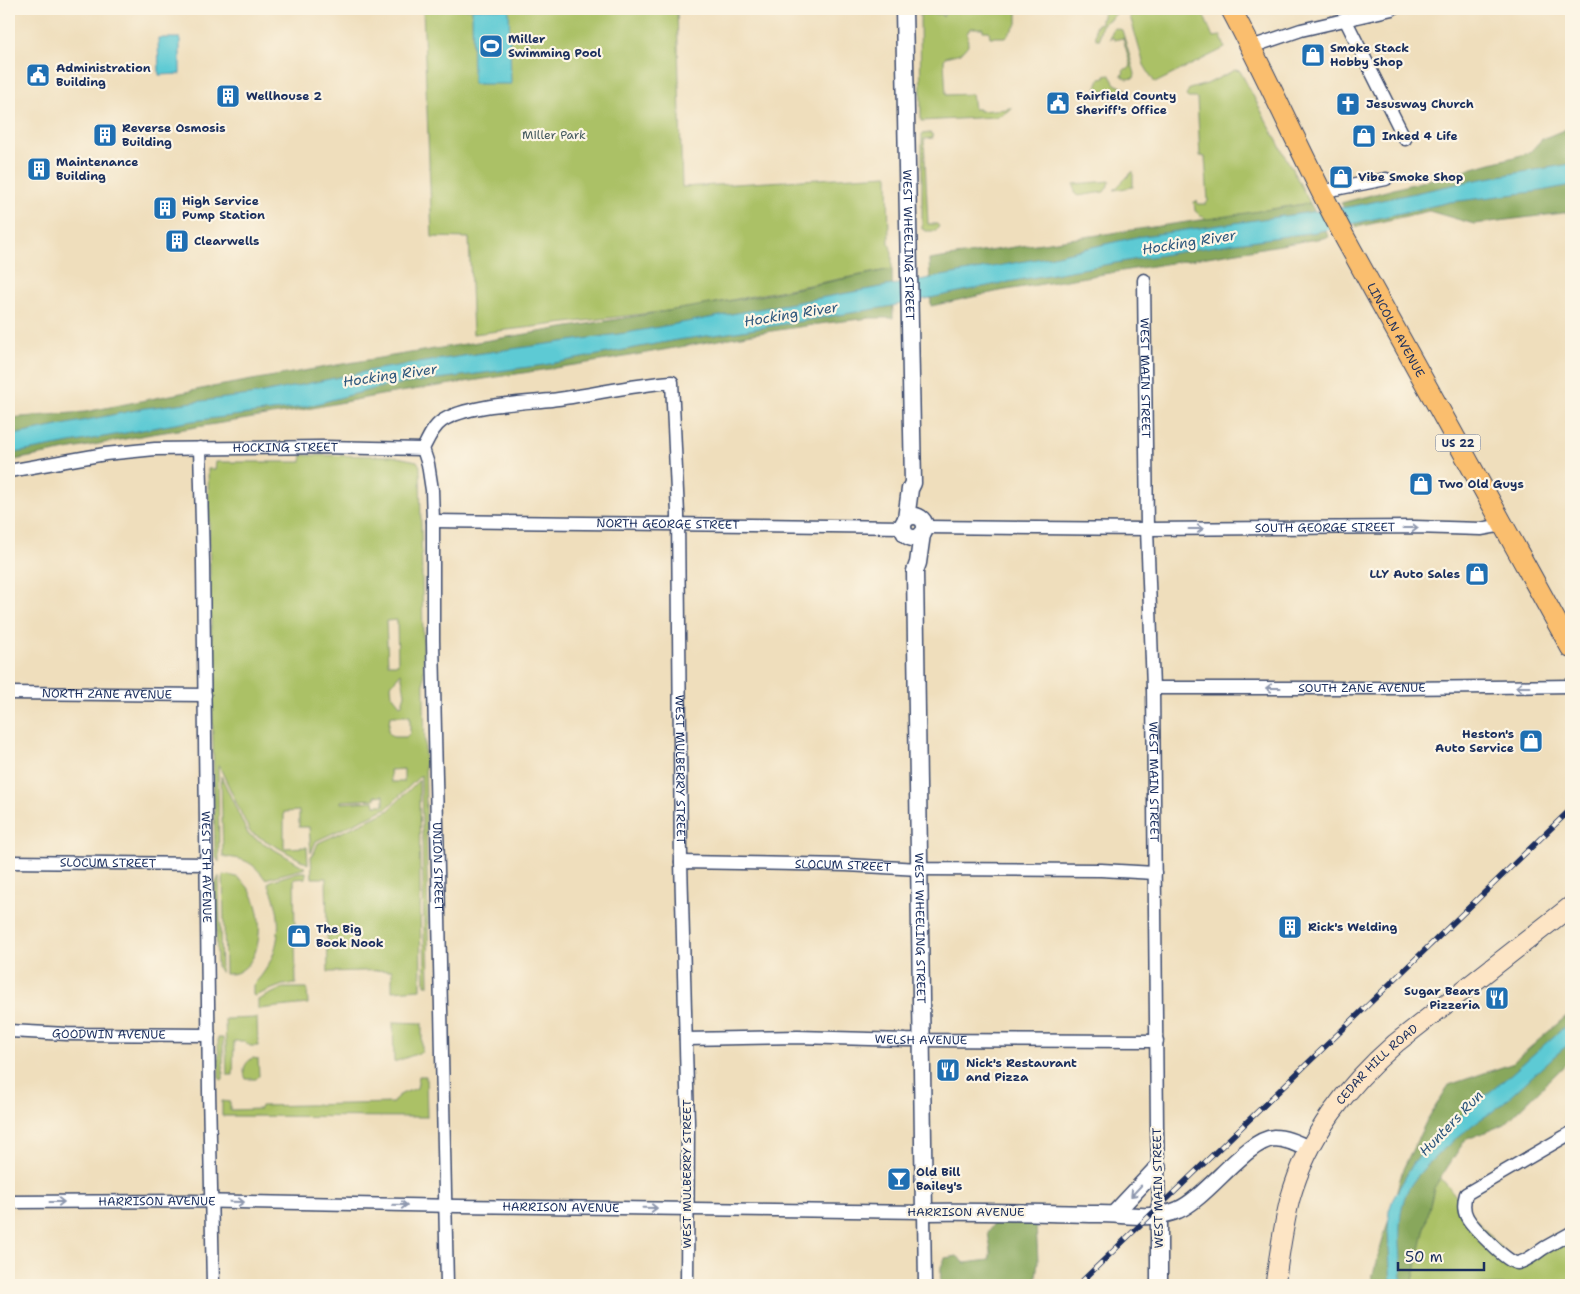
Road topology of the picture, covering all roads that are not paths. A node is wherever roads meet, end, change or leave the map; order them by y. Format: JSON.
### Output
{"nodes":[{"id":1,"x":904,"y":9,"type":"edge"},
{"id":2,"x":1231,"y":9,"type":"edge"},
{"id":3,"x":1392,"y":9,"type":"edge"},
{"id":4,"x":1345,"y":19,"type":"junction"},
{"id":5,"x":1251,"y":47,"type":"junction"},
{"id":6,"x":1405,"y":139,"type":"dead end"},
{"id":7,"x":1386,"y":179,"type":"dead end"},
{"id":8,"x":1322,"y":196,"type":"junction"},
{"id":9,"x":1144,"y":280,"type":"dead end"},
{"id":10,"x":200,"y":448,"type":"junction"},
{"id":11,"x":423,"y":449,"type":"junction"},
{"id":12,"x":9,"y":471,"type":"edge"},
{"id":13,"x":433,"y":521,"type":"junction"},
{"id":14,"x":678,"y":524,"type":"junction"},
{"id":15,"x":1503,"y":525,"type":"junction"},
{"id":16,"x":914,"y":527,"type":"junction"},
{"id":17,"x":1147,"y":529,"type":"junction"},
{"id":18,"x":1571,"y":648,"type":"edge"},
{"id":19,"x":1571,"y":686,"type":"edge"},
{"id":20,"x":1153,"y":688,"type":"junction"},
{"id":21,"x":9,"y":693,"type":"edge"},
{"id":22,"x":205,"y":695,"type":"junction"},
{"id":23,"x":9,"y":862,"type":"edge"},
{"id":24,"x":681,"y":862,"type":"junction"},
{"id":25,"x":207,"y":864,"type":"junction"},
{"id":26,"x":919,"y":869,"type":"junction"},
{"id":27,"x":1155,"y":873,"type":"junction"},
{"id":28,"x":1571,"y":906,"type":"edge"},
{"id":29,"x":9,"y":1032,"type":"edge"},
{"id":30,"x":209,"y":1035,"type":"junction"},
{"id":31,"x":686,"y":1039,"type":"junction"},
{"id":32,"x":922,"y":1040,"type":"junction"},
{"id":33,"x":1157,"y":1041,"type":"junction"},
{"id":34,"x":1571,"y":1133,"type":"edge"},
{"id":35,"x":1310,"y":1150,"type":"junction"},
{"id":36,"x":1158,"y":1167,"type":"junction"},
{"id":37,"x":9,"y":1202,"type":"edge"},
{"id":38,"x":212,"y":1202,"type":"junction"},
{"id":39,"x":445,"y":1206,"type":"junction"},
{"id":40,"x":688,"y":1210,"type":"junction"},
{"id":41,"x":924,"y":1212,"type":"junction"},
{"id":42,"x":1160,"y":1212,"type":"junction"},
{"id":43,"x":1114,"y":1214,"type":"junction"},
{"id":44,"x":1571,"y":1233,"type":"edge"},
{"id":45,"x":213,"y":1285,"type":"edge"},
{"id":46,"x":447,"y":1285,"type":"edge"},
{"id":47,"x":687,"y":1285,"type":"edge"},
{"id":48,"x":925,"y":1285,"type":"edge"},
{"id":49,"x":1159,"y":1285,"type":"edge"},
{"id":50,"x":1275,"y":1285,"type":"edge"}],
"edges":[{"from":1,"to":16,"type":"street","name":"WEST WHEELING STREET"},
{"from":2,"to":5,"type":"main road","name":"LINCOLN AVENUE","number":"US 22"},
{"from":3,"to":4,"type":"street"},
{"from":4,"to":5,"type":"street"},
{"from":4,"to":6,"type":"street"},
{"from":5,"to":8,"type":"main road","name":"LINCOLN AVENUE","number":"US 22"},
{"from":7,"to":8,"type":"street"},
{"from":8,"to":15,"type":"main road","name":"LINCOLN AVENUE","number":"US 22"},
{"from":9,"to":17,"type":"street","name":"WEST MAIN STREET"},
{"from":10,"to":11,"type":"street","name":"HOCKING STREET"},
{"from":10,"to":12,"type":"street","name":"HOCKING STREET"},
{"from":10,"to":22,"type":"street","name":"WEST 5TH AVENUE"},
{"from":11,"to":13,"type":"street","name":"UNION STREET"},
{"from":11,"to":14,"type":"street","name":"WEST MULBERRY STREET"},
{"from":13,"to":14,"type":"street","name":"NORTH GEORGE STREET"},
{"from":13,"to":39,"type":"street","name":"UNION STREET"},
{"from":14,"to":16,"type":"street","name":"NORTH GEORGE STREET"},
{"from":14,"to":24,"type":"street","name":"WEST MULBERRY STREET"},
{"from":17,"to":15,"type":"street","name":"SOUTH GEORGE STREET","one_way":true},
{"from":15,"to":18,"type":"main road","name":"LINCOLN AVENUE","number":"US 22"},
{"from":16,"to":17,"type":"street","name":"NORTH GEORGE STREET"},
{"from":16,"to":26,"type":"street","name":"WEST WHEELING STREET"},
{"from":17,"to":20,"type":"street","name":"WEST MAIN STREET"},
{"from":19,"to":20,"type":"street","name":"SOUTH ZANE AVENUE","one_way":true},
{"from":20,"to":27,"type":"street","name":"WEST MAIN STREET"},
{"from":21,"to":22,"type":"street","name":"NORTH ZANE AVENUE"},
{"from":22,"to":25,"type":"street","name":"WEST 5TH AVENUE"},
{"from":23,"to":25,"type":"street","name":"SLOCUM STREET"},
{"from":24,"to":26,"type":"street","name":"SLOCUM STREET"},
{"from":24,"to":31,"type":"street","name":"WEST MULBERRY STREET"},
{"from":25,"to":30,"type":"street","name":"WEST 5TH AVENUE"},
{"from":26,"to":27,"type":"street","name":"SLOCUM STREET"},
{"from":26,"to":32,"type":"street","name":"WEST WHEELING STREET"},
{"from":27,"to":33,"type":"street","name":"WEST MAIN STREET"},
{"from":28,"to":35,"type":"main road","name":"CEDAR HILL ROAD"},
{"from":29,"to":30,"type":"street","name":"GOODWIN AVENUE"},
{"from":30,"to":38,"type":"street","name":"WEST 5TH AVENUE"},
{"from":31,"to":32,"type":"street","name":"WELSH AVENUE"},
{"from":31,"to":40,"type":"street","name":"WEST MULBERRY STREET"},
{"from":32,"to":33,"type":"street","name":"WELSH AVENUE"},
{"from":32,"to":41,"type":"street","name":"WEST WHEELING STREET"},
{"from":33,"to":36,"type":"street","name":"WEST MAIN STREET"},
{"from":34,"to":44,"type":"street"},
{"from":35,"to":42,"type":"street","name":"HARRISON AVENUE"},
{"from":35,"to":50,"type":"main road","name":"CEDAR HILL ROAD"},
{"from":36,"to":42,"type":"street","name":"WEST MAIN STREET"},
{"from":36,"to":43,"type":"street","one_way":true},
{"from":37,"to":38,"type":"street","name":"HARRISON AVENUE","one_way":true},
{"from":38,"to":39,"type":"street","name":"HARRISON AVENUE","one_way":true},
{"from":38,"to":45,"type":"street","name":"WEST 5TH AVENUE"},
{"from":39,"to":40,"type":"street","name":"HARRISON AVENUE","one_way":true},
{"from":39,"to":46,"type":"street","name":"UNION STREET"},
{"from":40,"to":41,"type":"street","name":"HARRISON AVENUE"},
{"from":40,"to":47,"type":"street","name":"WEST MULBERRY STREET"},
{"from":41,"to":43,"type":"street","name":"HARRISON AVENUE"},
{"from":41,"to":48,"type":"street","name":"WEST WHEELING STREET"},
{"from":42,"to":43,"type":"street","name":"HARRISON AVENUE"},
{"from":42,"to":49,"type":"street","name":"WEST MAIN STREET"}]}
